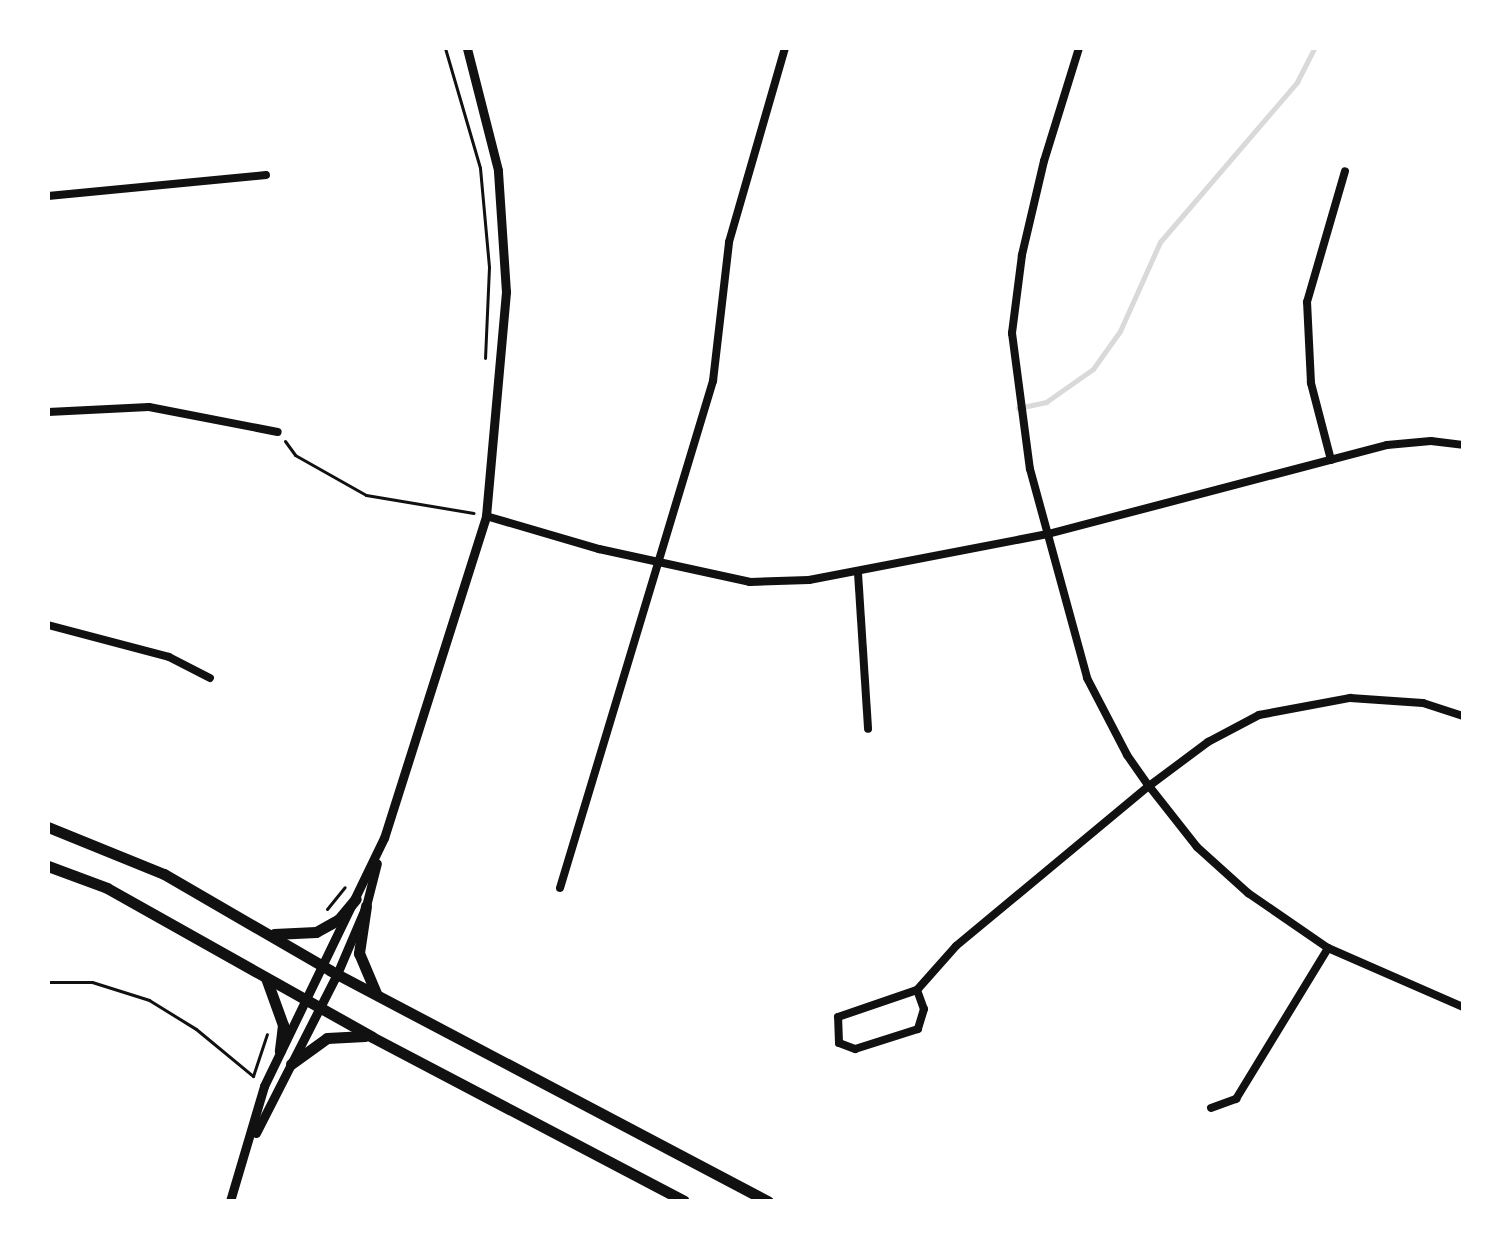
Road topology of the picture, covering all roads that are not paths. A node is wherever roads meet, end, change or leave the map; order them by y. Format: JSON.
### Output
{"nodes":[{"id":1,"x":467,"y":48,"type":"edge"},
{"id":2,"x":785,"y":48,"type":"edge"},
{"id":3,"x":1079,"y":48,"type":"edge"},
{"id":4,"x":1345,"y":171,"type":"dead end"},
{"id":5,"x":266,"y":175,"type":"dead end"},
{"id":6,"x":48,"y":196,"type":"edge"},
{"id":7,"x":48,"y":412,"type":"edge"},
{"id":8,"x":278,"y":432,"type":"road end"},
{"id":9,"x":1463,"y":445,"type":"edge"},
{"id":10,"x":1331,"y":460,"type":"junction"},
{"id":11,"x":486,"y":516,"type":"junction"},
{"id":12,"x":1048,"y":534,"type":"junction"},
{"id":13,"x":658,"y":563,"type":"junction"},
{"id":14,"x":858,"y":573,"type":"junction"},
{"id":15,"x":48,"y":625,"type":"edge"},
{"id":16,"x":210,"y":678,"type":"dead end"},
{"id":17,"x":1463,"y":716,"type":"edge"},
{"id":18,"x":868,"y":729,"type":"dead end"},
{"id":19,"x":1149,"y":786,"type":"junction"},
{"id":20,"x":48,"y":827,"type":"edge"},
{"id":21,"x":48,"y":866,"type":"edge"},
{"id":22,"x":560,"y":888,"type":"dead end"},
{"id":23,"x":361,"y":903,"type":"junction"},
{"id":24,"x":265,"y":932,"type":"junction"},
{"id":25,"x":1328,"y":948,"type":"junction"},
{"id":26,"x":322,"y":965,"type":"junction"},
{"id":27,"x":337,"y":974,"type":"junction"},
{"id":28,"x":266,"y":977,"type":"junction"},
{"id":29,"x":917,"y":990,"type":"junction"},
{"id":30,"x":379,"y":996,"type":"junction"},
{"id":31,"x":305,"y":999,"type":"junction"},
{"id":32,"x":1463,"y":1007,"type":"edge"},
{"id":33,"x":320,"y":1008,"type":"junction"},
{"id":34,"x":372,"y":1037,"type":"junction"},
{"id":35,"x":280,"y":1051,"type":"junction"},
{"id":36,"x":291,"y":1064,"type":"junction"},
{"id":37,"x":1211,"y":1108,"type":"dead end"},
{"id":38,"x":245,"y":1154,"type":"junction"},
{"id":39,"x":230,"y":1201,"type":"edge"},
{"id":40,"x":684,"y":1201,"type":"edge"},
{"id":41,"x":768,"y":1201,"type":"edge"}],
"edges":[{"from":1,"to":11,"type":"street"},
{"from":2,"to":13,"type":"street"},
{"from":3,"to":12,"type":"street"},
{"from":4,"to":10,"type":"street"},
{"from":5,"to":6,"type":"street"},
{"from":7,"to":8,"type":"street"},
{"from":9,"to":10,"type":"street"},
{"from":10,"to":12,"type":"street"},
{"from":11,"to":13,"type":"street"},
{"from":11,"to":23,"type":"street"},
{"from":12,"to":14,"type":"street"},
{"from":12,"to":19,"type":"street"},
{"from":13,"to":14,"type":"street"},
{"from":13,"to":22,"type":"street"},
{"from":14,"to":18,"type":"street"},
{"from":15,"to":16,"type":"street"},
{"from":17,"to":19,"type":"street"},
{"from":19,"to":25,"type":"street"},
{"from":19,"to":29,"type":"street"},
{"from":20,"to":24,"type":"main road"},
{"from":21,"to":28,"type":"main road"},
{"from":23,"to":24,"type":"main road"},
{"from":23,"to":26,"type":"street"},
{"from":23,"to":27,"type":"street"},
{"from":23,"to":30,"type":"main road"},
{"from":24,"to":26,"type":"main road"},
{"from":25,"to":32,"type":"street"},
{"from":25,"to":37,"type":"street"},
{"from":26,"to":27,"type":"main road"},
{"from":26,"to":31,"type":"street"},
{"from":27,"to":30,"type":"main road"},
{"from":27,"to":33,"type":"street"},
{"from":28,"to":31,"type":"main road"},
{"from":28,"to":35,"type":"main road"},
{"from":29,"to":29,"type":"street"},
{"from":30,"to":41,"type":"main road"},
{"from":31,"to":33,"type":"main road"},
{"from":31,"to":35,"type":"street"},
{"from":33,"to":34,"type":"main road"},
{"from":33,"to":36,"type":"street"},
{"from":34,"to":36,"type":"main road"},
{"from":34,"to":40,"type":"main road"},
{"from":35,"to":38,"type":"street"},
{"from":36,"to":38,"type":"street"},
{"from":38,"to":39,"type":"street"}]}
